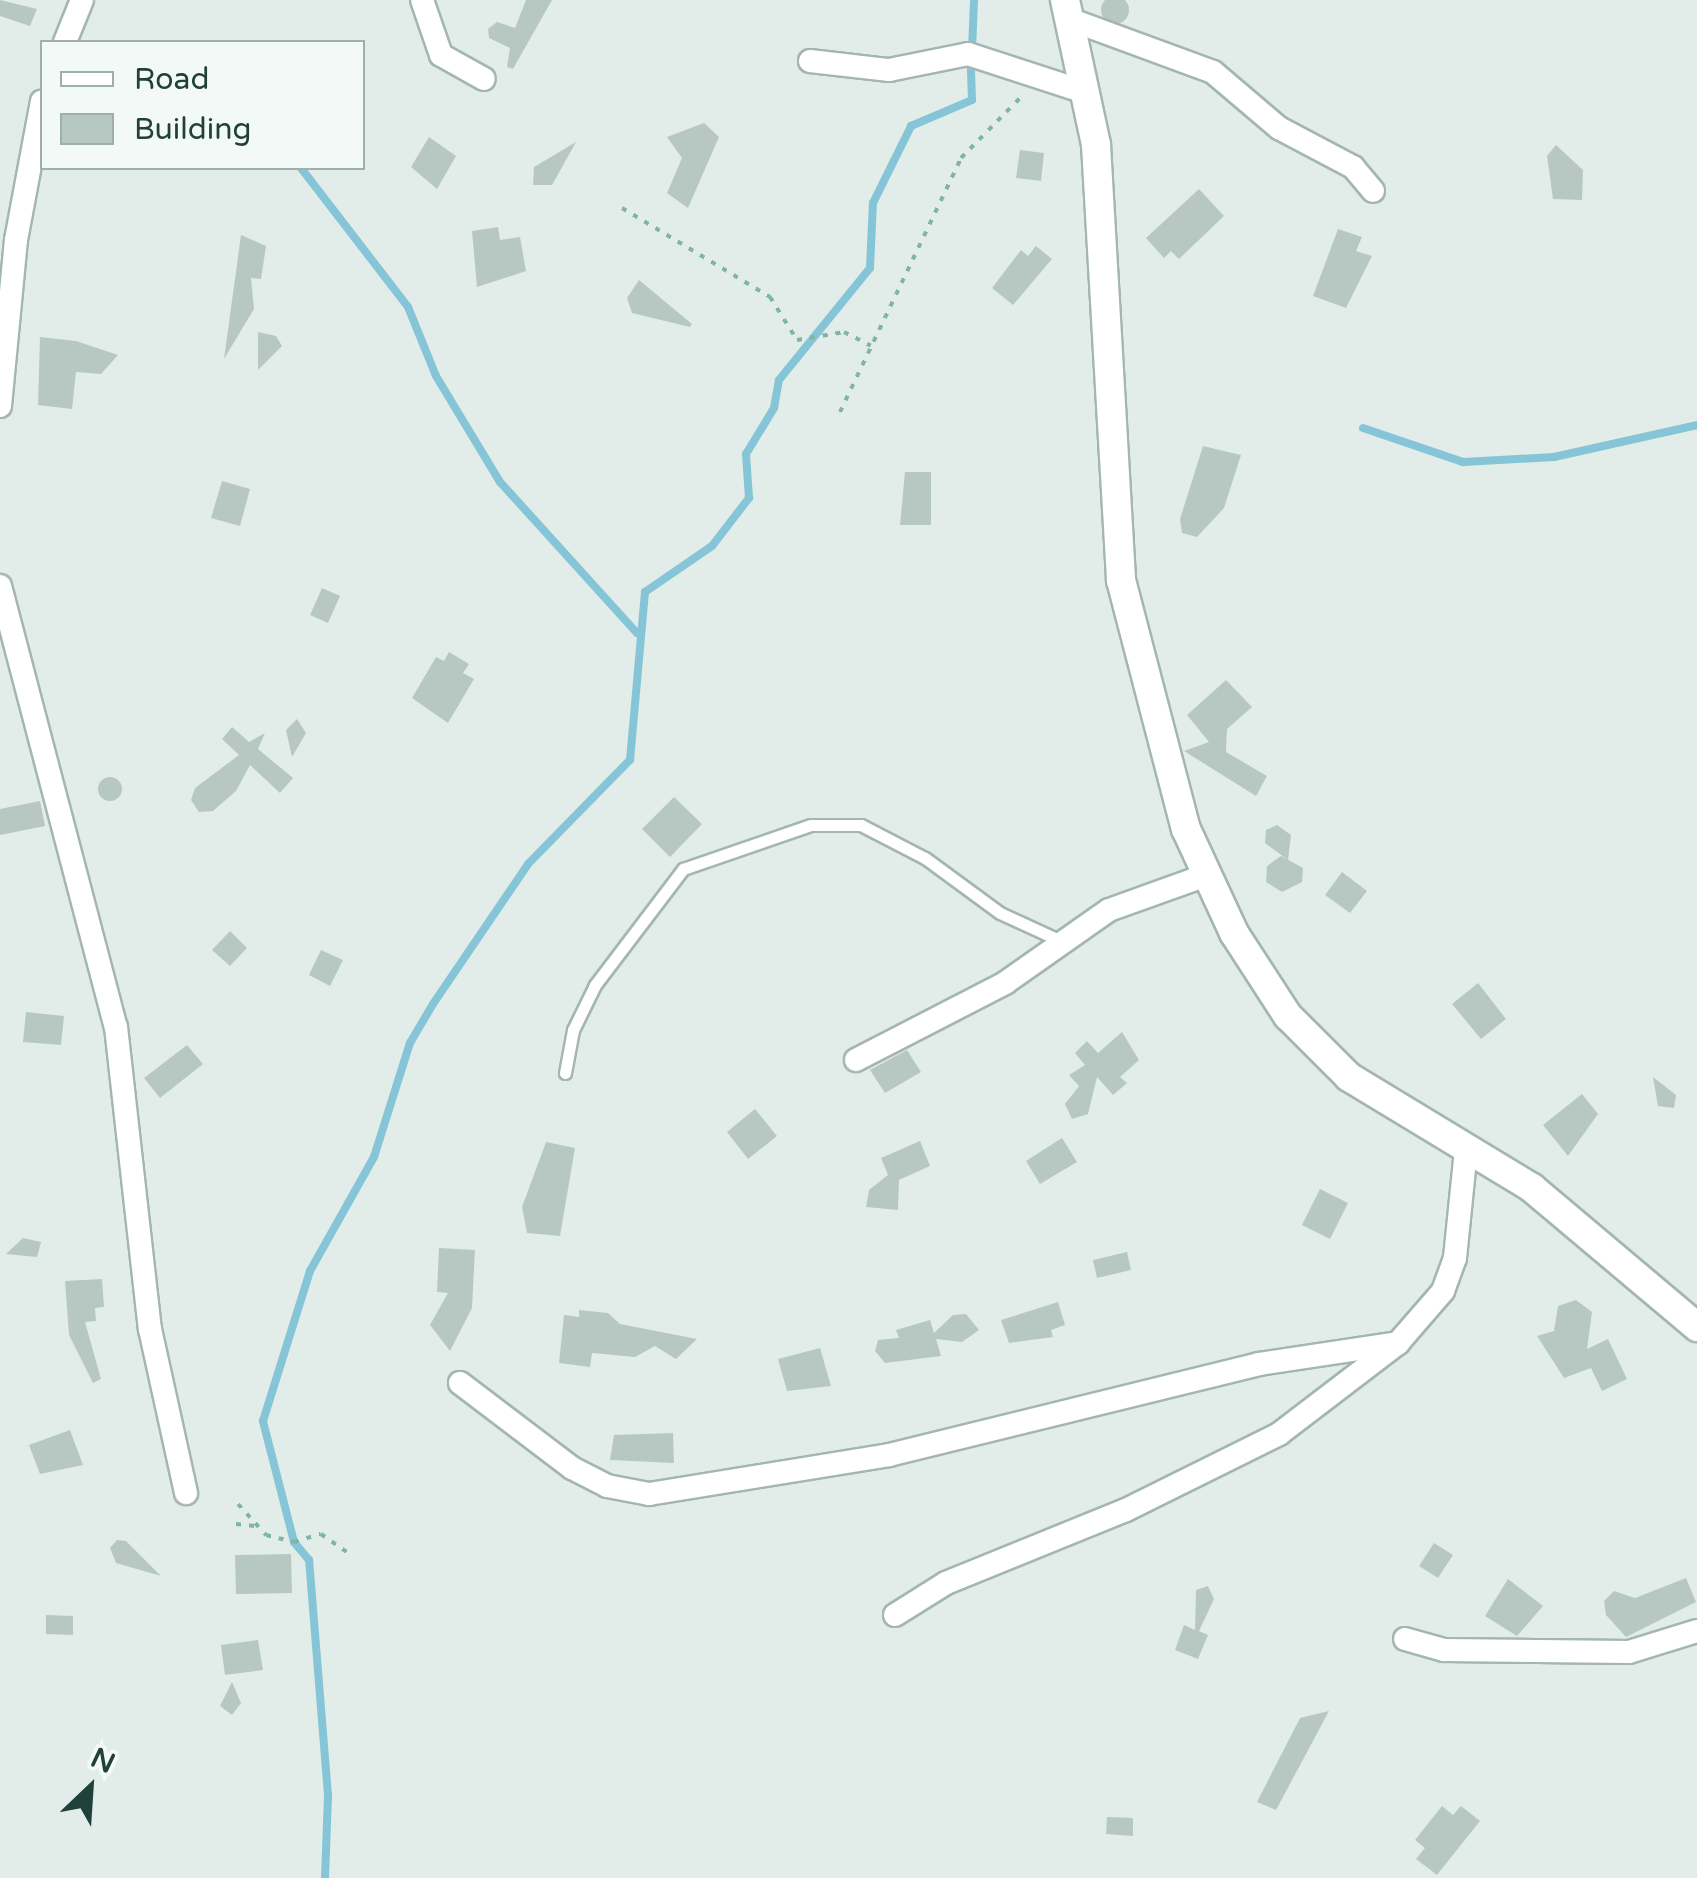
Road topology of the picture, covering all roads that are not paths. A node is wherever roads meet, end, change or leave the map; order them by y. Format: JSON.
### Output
{"nodes":[{"id":1,"x":82,"y":0,"type":"edge"},
{"id":2,"x":422,"y":0,"type":"edge"},
{"id":3,"x":1067,"y":9,"type":"edge"},
{"id":4,"x":66,"y":40,"type":"edge"},
{"id":5,"x":810,"y":61,"type":"dead end"},
{"id":6,"x":484,"y":79,"type":"dead end"},
{"id":7,"x":1088,"y":93,"type":"junction"},
{"id":8,"x":40,"y":112,"type":"edge"},
{"id":9,"x":1373,"y":191,"type":"dead end"},
{"id":10,"x":0,"y":406,"type":"edge"},
{"id":11,"x":0,"y":586,"type":"edge"},
{"id":12,"x":1207,"y":875,"type":"junction"},
{"id":13,"x":1063,"y":942,"type":"junction"},
{"id":14,"x":856,"y":1060,"type":"dead end"},
{"id":15,"x":565,"y":1073,"type":"dead end"},
{"id":16,"x":1466,"y":1150,"type":"junction"},
{"id":17,"x":1697,"y":1327,"type":"edge"},
{"id":18,"x":1398,"y":1344,"type":"junction"},
{"id":19,"x":460,"y":1383,"type":"dead end"},
{"id":20,"x":186,"y":1493,"type":"dead end"},
{"id":21,"x":895,"y":1615,"type":"dead end"},
{"id":22,"x":1697,"y":1631,"type":"edge"},
{"id":23,"x":1405,"y":1639,"type":"dead end"}],
"edges":[{"from":1,"to":4,"type":"street"},
{"from":2,"to":6,"type":"street"},
{"from":3,"to":7,"type":"street"},
{"from":3,"to":9,"type":"street"},
{"from":5,"to":7,"type":"street"},
{"from":7,"to":12,"type":"street"},
{"from":8,"to":10,"type":"street"},
{"from":11,"to":20,"type":"street"},
{"from":12,"to":13,"type":"street"},
{"from":12,"to":16,"type":"street"},
{"from":13,"to":14,"type":"street"},
{"from":13,"to":15,"type":"lane"},
{"from":16,"to":17,"type":"street"},
{"from":16,"to":18,"type":"street"},
{"from":18,"to":19,"type":"street"},
{"from":18,"to":21,"type":"street"},
{"from":22,"to":23,"type":"street"}]}
